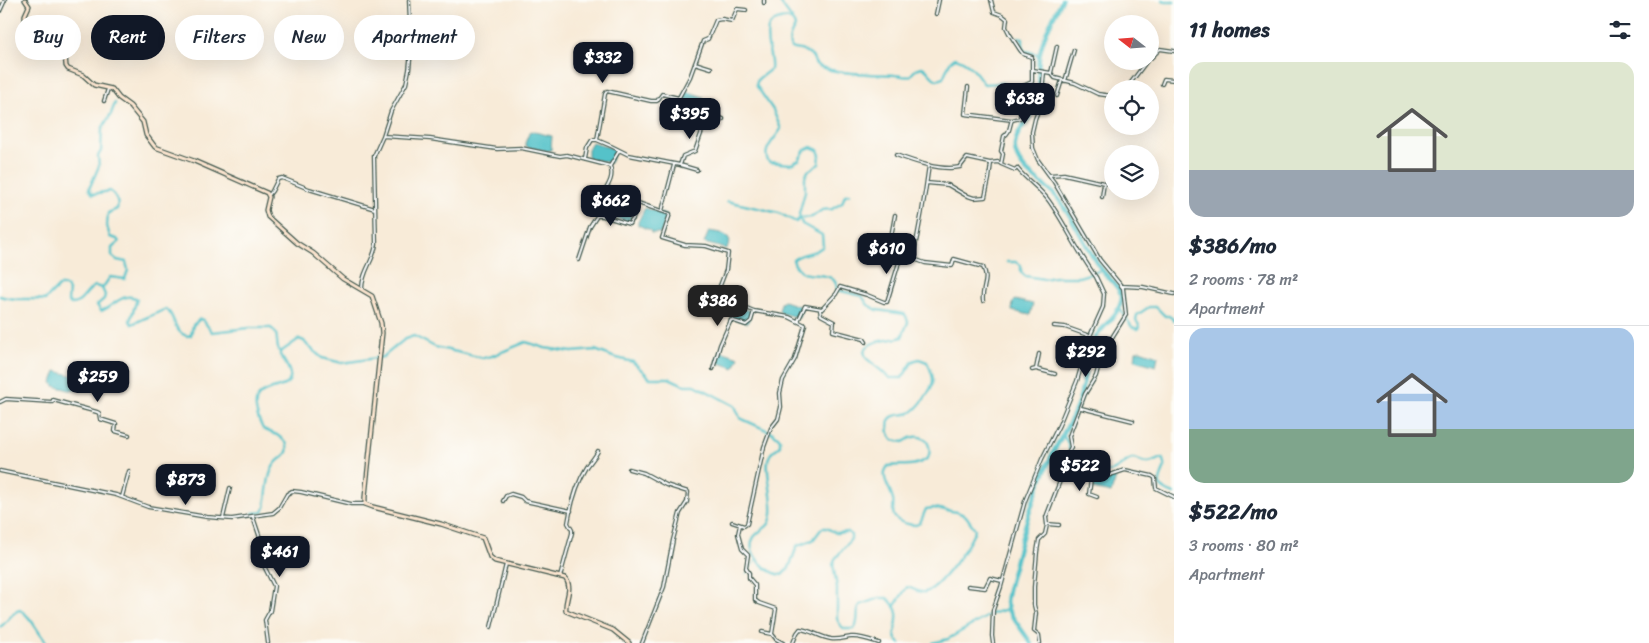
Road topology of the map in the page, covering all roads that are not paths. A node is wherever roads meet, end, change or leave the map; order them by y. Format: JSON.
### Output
{"nodes":[{"id":1,"x":5,"y":0,"type":"edge"},
{"id":2,"x":25,"y":0,"type":"edge"},
{"id":3,"x":409,"y":0,"type":"edge"},
{"id":4,"x":939,"y":0,"type":"edge"},
{"id":5,"x":991,"y":0,"type":"edge"},
{"id":6,"x":746,"y":10,"type":"dead end"},
{"id":7,"x":0,"y":11,"type":"edge"},
{"id":8,"x":936,"y":14,"type":"dead end"},
{"id":9,"x":1057,"y":46,"type":"dead end"},
{"id":10,"x":1074,"y":50,"type":"dead end"},
{"id":11,"x":1159,"y":50,"type":"edge"},
{"id":12,"x":1174,"y":51,"type":"edge"},
{"id":13,"x":695,"y":63,"type":"junction"},
{"id":14,"x":710,"y":68,"type":"dead end"},
{"id":15,"x":1033,"y":70,"type":"junction"},
{"id":16,"x":1042,"y":71,"type":"junction"},
{"id":17,"x":1051,"y":73,"type":"junction"},
{"id":18,"x":1063,"y":80,"type":"junction"},
{"id":19,"x":1174,"y":80,"type":"edge"},
{"id":20,"x":1162,"y":84,"type":"dead end"},
{"id":21,"x":968,"y":86,"type":"dead end"},
{"id":22,"x":108,"y":87,"type":"junction"},
{"id":23,"x":1104,"y":95,"type":"edge"},
{"id":24,"x":1057,"y":96,"type":"dead end"},
{"id":25,"x":679,"y":98,"type":"junction"},
{"id":26,"x":104,"y":101,"type":"dead end"},
{"id":27,"x":708,"y":114,"type":"junction"},
{"id":28,"x":723,"y":119,"type":"dead end"},
{"id":29,"x":1012,"y":120,"type":"junction"},
{"id":30,"x":383,"y":136,"type":"junction"},
{"id":31,"x":597,"y":140,"type":"junction"},
{"id":32,"x":619,"y":151,"type":"junction"},
{"id":33,"x":896,"y":156,"type":"dead end"},
{"id":34,"x":585,"y":160,"type":"junction"},
{"id":35,"x":675,"y":163,"type":"junction"},
{"id":36,"x":991,"y":163,"type":"junction"},
{"id":37,"x":1001,"y":164,"type":"junction"},
{"id":38,"x":680,"y":165,"type":"junction"},
{"id":39,"x":929,"y":165,"type":"junction"},
{"id":40,"x":610,"y":166,"type":"junction"},
{"id":41,"x":697,"y":170,"type":"dead end"},
{"id":42,"x":1048,"y":174,"type":"junction"},
{"id":43,"x":927,"y":182,"type":"junction"},
{"id":44,"x":606,"y":192,"type":"junction"},
{"id":45,"x":268,"y":195,"type":"junction"},
{"id":46,"x":1102,"y":197,"type":"dead end"},
{"id":47,"x":637,"y":204,"type":"junction"},
{"id":48,"x":375,"y":209,"type":"junction"},
{"id":49,"x":662,"y":211,"type":"junction"},
{"id":50,"x":896,"y":215,"type":"dead end"},
{"id":51,"x":598,"y":216,"type":"junction"},
{"id":52,"x":911,"y":258,"type":"junction"},
{"id":53,"x":580,"y":260,"type":"dead end"},
{"id":54,"x":900,"y":260,"type":"junction"},
{"id":55,"x":1122,"y":286,"type":"junction"},
{"id":56,"x":363,"y":292,"type":"junction"},
{"id":57,"x":1174,"y":294,"type":"edge"},
{"id":58,"x":984,"y":301,"type":"dead end"},
{"id":59,"x":754,"y":310,"type":"junction"},
{"id":60,"x":820,"y":310,"type":"junction"},
{"id":61,"x":798,"y":320,"type":"junction"},
{"id":62,"x":1054,"y":326,"type":"dead end"},
{"id":63,"x":1090,"y":336,"type":"junction"},
{"id":64,"x":866,"y":342,"type":"dead end"},
{"id":65,"x":1039,"y":354,"type":"dead end"},
{"id":66,"x":713,"y":369,"type":"dead end"},
{"id":67,"x":1036,"y":369,"type":"junction"},
{"id":68,"x":1032,"y":370,"type":"dead end"},
{"id":69,"x":1055,"y":374,"type":"dead end"},
{"id":70,"x":0,"y":402,"type":"edge"},
{"id":71,"x":1080,"y":408,"type":"junction"},
{"id":72,"x":1133,"y":421,"type":"dead end"},
{"id":73,"x":129,"y":435,"type":"dead end"},
{"id":74,"x":598,"y":451,"type":"dead end"},
{"id":75,"x":1066,"y":456,"type":"junction"},
{"id":76,"x":628,"y":469,"type":"dead end"},
{"id":77,"x":0,"y":471,"type":"edge"},
{"id":78,"x":128,"y":471,"type":"dead end"},
{"id":79,"x":1092,"y":472,"type":"junction"},
{"id":80,"x":230,"y":488,"type":"dead end"},
{"id":81,"x":122,"y":497,"type":"junction"},
{"id":82,"x":1097,"y":497,"type":"dead end"},
{"id":83,"x":1174,"y":497,"type":"edge"},
{"id":84,"x":503,"y":501,"type":"dead end"},
{"id":85,"x":366,"y":504,"type":"junction"},
{"id":86,"x":571,"y":511,"type":"junction"},
{"id":87,"x":253,"y":516,"type":"junction"},
{"id":88,"x":223,"y":518,"type":"junction"},
{"id":89,"x":732,"y":522,"type":"dead end"},
{"id":90,"x":1047,"y":524,"type":"junction"},
{"id":91,"x":1059,"y":524,"type":"dead end"},
{"id":92,"x":740,"y":525,"type":"junction"},
{"id":93,"x":506,"y":564,"type":"junction"},
{"id":94,"x":560,"y":577,"type":"junction"},
{"id":95,"x":1002,"y":581,"type":"junction"},
{"id":96,"x":968,"y":586,"type":"dead end"},
{"id":97,"x":491,"y":627,"type":"dead end"},
{"id":98,"x":762,"y":632,"type":"dead end"},
{"id":99,"x":772,"y":634,"type":"junction"},
{"id":100,"x":268,"y":643,"type":"edge"},
{"id":101,"x":629,"y":643,"type":"edge"},
{"id":102,"x":642,"y":643,"type":"edge"},
{"id":103,"x":783,"y":643,"type":"edge"},
{"id":104,"x":793,"y":643,"type":"edge"},
{"id":105,"x":879,"y":643,"type":"edge"},
{"id":106,"x":993,"y":643,"type":"edge"},
{"id":107,"x":1040,"y":643,"type":"edge"}],
"edges":[{"from":1,"to":7,"type":"street"},
{"from":2,"to":22,"type":"main road"},
{"from":3,"to":30,"type":"street"},
{"from":4,"to":8,"type":"street"},
{"from":5,"to":15,"type":"street"},
{"from":6,"to":13,"type":"street"},
{"from":9,"to":17,"type":"street"},
{"from":10,"to":18,"type":"street"},
{"from":11,"to":12,"type":"street"},
{"from":13,"to":14,"type":"street"},
{"from":13,"to":25,"type":"street"},
{"from":15,"to":16,"type":"street"},
{"from":15,"to":29,"type":"street"},
{"from":16,"to":17,"type":"street"},
{"from":16,"to":42,"type":"street"},
{"from":17,"to":18,"type":"street"},
{"from":18,"to":23,"type":"street"},
{"from":18,"to":24,"type":"street"},
{"from":19,"to":20,"type":"street"},
{"from":21,"to":29,"type":"street"},
{"from":22,"to":26,"type":"street"},
{"from":22,"to":45,"type":"main road"},
{"from":25,"to":27,"type":"street"},
{"from":25,"to":31,"type":"street"},
{"from":27,"to":28,"type":"street"},
{"from":27,"to":38,"type":"street"},
{"from":29,"to":37,"type":"street"},
{"from":30,"to":34,"type":"street"},
{"from":30,"to":48,"type":"street"},
{"from":31,"to":32,"type":"street"},
{"from":31,"to":34,"type":"street"},
{"from":32,"to":35,"type":"street"},
{"from":32,"to":40,"type":"street"},
{"from":33,"to":39,"type":"street"},
{"from":34,"to":40,"type":"street"},
{"from":35,"to":38,"type":"street"},
{"from":35,"to":49,"type":"street"},
{"from":36,"to":37,"type":"street"},
{"from":36,"to":39,"type":"street"},
{"from":36,"to":43,"type":"street"},
{"from":37,"to":63,"type":"street"},
{"from":38,"to":41,"type":"street"},
{"from":39,"to":43,"type":"street"},
{"from":40,"to":44,"type":"street"},
{"from":42,"to":46,"type":"street"},
{"from":42,"to":55,"type":"street"},
{"from":43,"to":52,"type":"street"},
{"from":44,"to":47,"type":"street"},
{"from":44,"to":51,"type":"street"},
{"from":45,"to":48,"type":"street"},
{"from":45,"to":56,"type":"main road"},
{"from":47,"to":49,"type":"street"},
{"from":47,"to":51,"type":"street"},
{"from":48,"to":56,"type":"street"},
{"from":49,"to":59,"type":"street"},
{"from":50,"to":54,"type":"street"},
{"from":51,"to":53,"type":"street"},
{"from":52,"to":54,"type":"street"},
{"from":52,"to":58,"type":"street"},
{"from":54,"to":60,"type":"street"},
{"from":55,"to":57,"type":"street"},
{"from":55,"to":71,"type":"street"},
{"from":56,"to":85,"type":"main road"},
{"from":59,"to":61,"type":"street"},
{"from":59,"to":66,"type":"street"},
{"from":60,"to":61,"type":"street"},
{"from":60,"to":64,"type":"street"},
{"from":61,"to":92,"type":"street"},
{"from":62,"to":63,"type":"street"},
{"from":63,"to":95,"type":"street"},
{"from":65,"to":67,"type":"street"},
{"from":67,"to":68,"type":"street"},
{"from":67,"to":69,"type":"street"},
{"from":70,"to":73,"type":"street"},
{"from":71,"to":72,"type":"street"},
{"from":71,"to":75,"type":"street"},
{"from":74,"to":86,"type":"street"},
{"from":75,"to":79,"type":"street"},
{"from":75,"to":90,"type":"street"},
{"from":76,"to":102,"type":"street"},
{"from":77,"to":81,"type":"street"},
{"from":78,"to":81,"type":"street"},
{"from":79,"to":82,"type":"street"},
{"from":79,"to":83,"type":"street"},
{"from":80,"to":88,"type":"street"},
{"from":81,"to":88,"type":"street"},
{"from":84,"to":86,"type":"street"},
{"from":85,"to":87,"type":"street"},
{"from":85,"to":93,"type":"main road"},
{"from":86,"to":94,"type":"street"},
{"from":87,"to":88,"type":"street"},
{"from":87,"to":100,"type":"street"},
{"from":89,"to":92,"type":"street"},
{"from":90,"to":91,"type":"street"},
{"from":90,"to":107,"type":"street"},
{"from":92,"to":99,"type":"street"},
{"from":93,"to":94,"type":"main road"},
{"from":93,"to":97,"type":"street"},
{"from":94,"to":101,"type":"main road"},
{"from":95,"to":96,"type":"street"},
{"from":95,"to":106,"type":"street"},
{"from":98,"to":99,"type":"street"},
{"from":99,"to":103,"type":"street"},
{"from":104,"to":105,"type":"street"}]}
